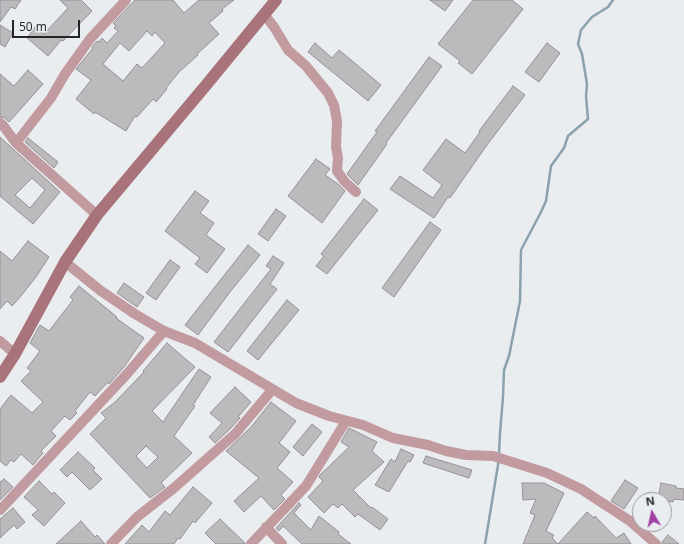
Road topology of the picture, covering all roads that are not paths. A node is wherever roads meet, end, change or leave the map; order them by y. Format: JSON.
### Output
{"nodes":[{"id":1,"x":126,"y":0,"type":"edge"},
{"id":2,"x":276,"y":0,"type":"edge"},
{"id":3,"x":264,"y":14,"type":"junction"},
{"id":4,"x":0,"y":123,"type":"edge"},
{"id":5,"x":16,"y":143,"type":"junction"},
{"id":6,"x":356,"y":192,"type":"dead end"},
{"id":7,"x":97,"y":215,"type":"junction"},
{"id":8,"x":65,"y":262,"type":"junction"},
{"id":9,"x":164,"y":331,"type":"junction"},
{"id":10,"x":0,"y":340,"type":"edge"},
{"id":11,"x":15,"y":354,"type":"junction"},
{"id":12,"x":0,"y":377,"type":"edge"},
{"id":13,"x":272,"y":390,"type":"junction"},
{"id":14,"x":346,"y":421,"type":"junction"},
{"id":15,"x":0,"y":510,"type":"edge"},
{"id":16,"x":266,"y":528,"type":"junction"},
{"id":17,"x":111,"y":544,"type":"edge"},
{"id":18,"x":251,"y":544,"type":"edge"},
{"id":19,"x":282,"y":544,"type":"edge"},
{"id":20,"x":656,"y":544,"type":"edge"}],
"edges":[{"from":1,"to":5,"type":"street"},
{"from":2,"to":3,"type":"main road"},
{"from":3,"to":6,"type":"street"},
{"from":3,"to":7,"type":"main road"},
{"from":4,"to":5,"type":"street"},
{"from":5,"to":7,"type":"street"},
{"from":7,"to":8,"type":"main road"},
{"from":8,"to":9,"type":"street"},
{"from":8,"to":11,"type":"main road"},
{"from":9,"to":13,"type":"street"},
{"from":9,"to":15,"type":"street"},
{"from":10,"to":11,"type":"street"},
{"from":11,"to":12,"type":"main road"},
{"from":13,"to":14,"type":"street"},
{"from":13,"to":17,"type":"street"},
{"from":14,"to":16,"type":"street"},
{"from":14,"to":20,"type":"street"},
{"from":16,"to":18,"type":"street"},
{"from":16,"to":19,"type":"street"}]}
